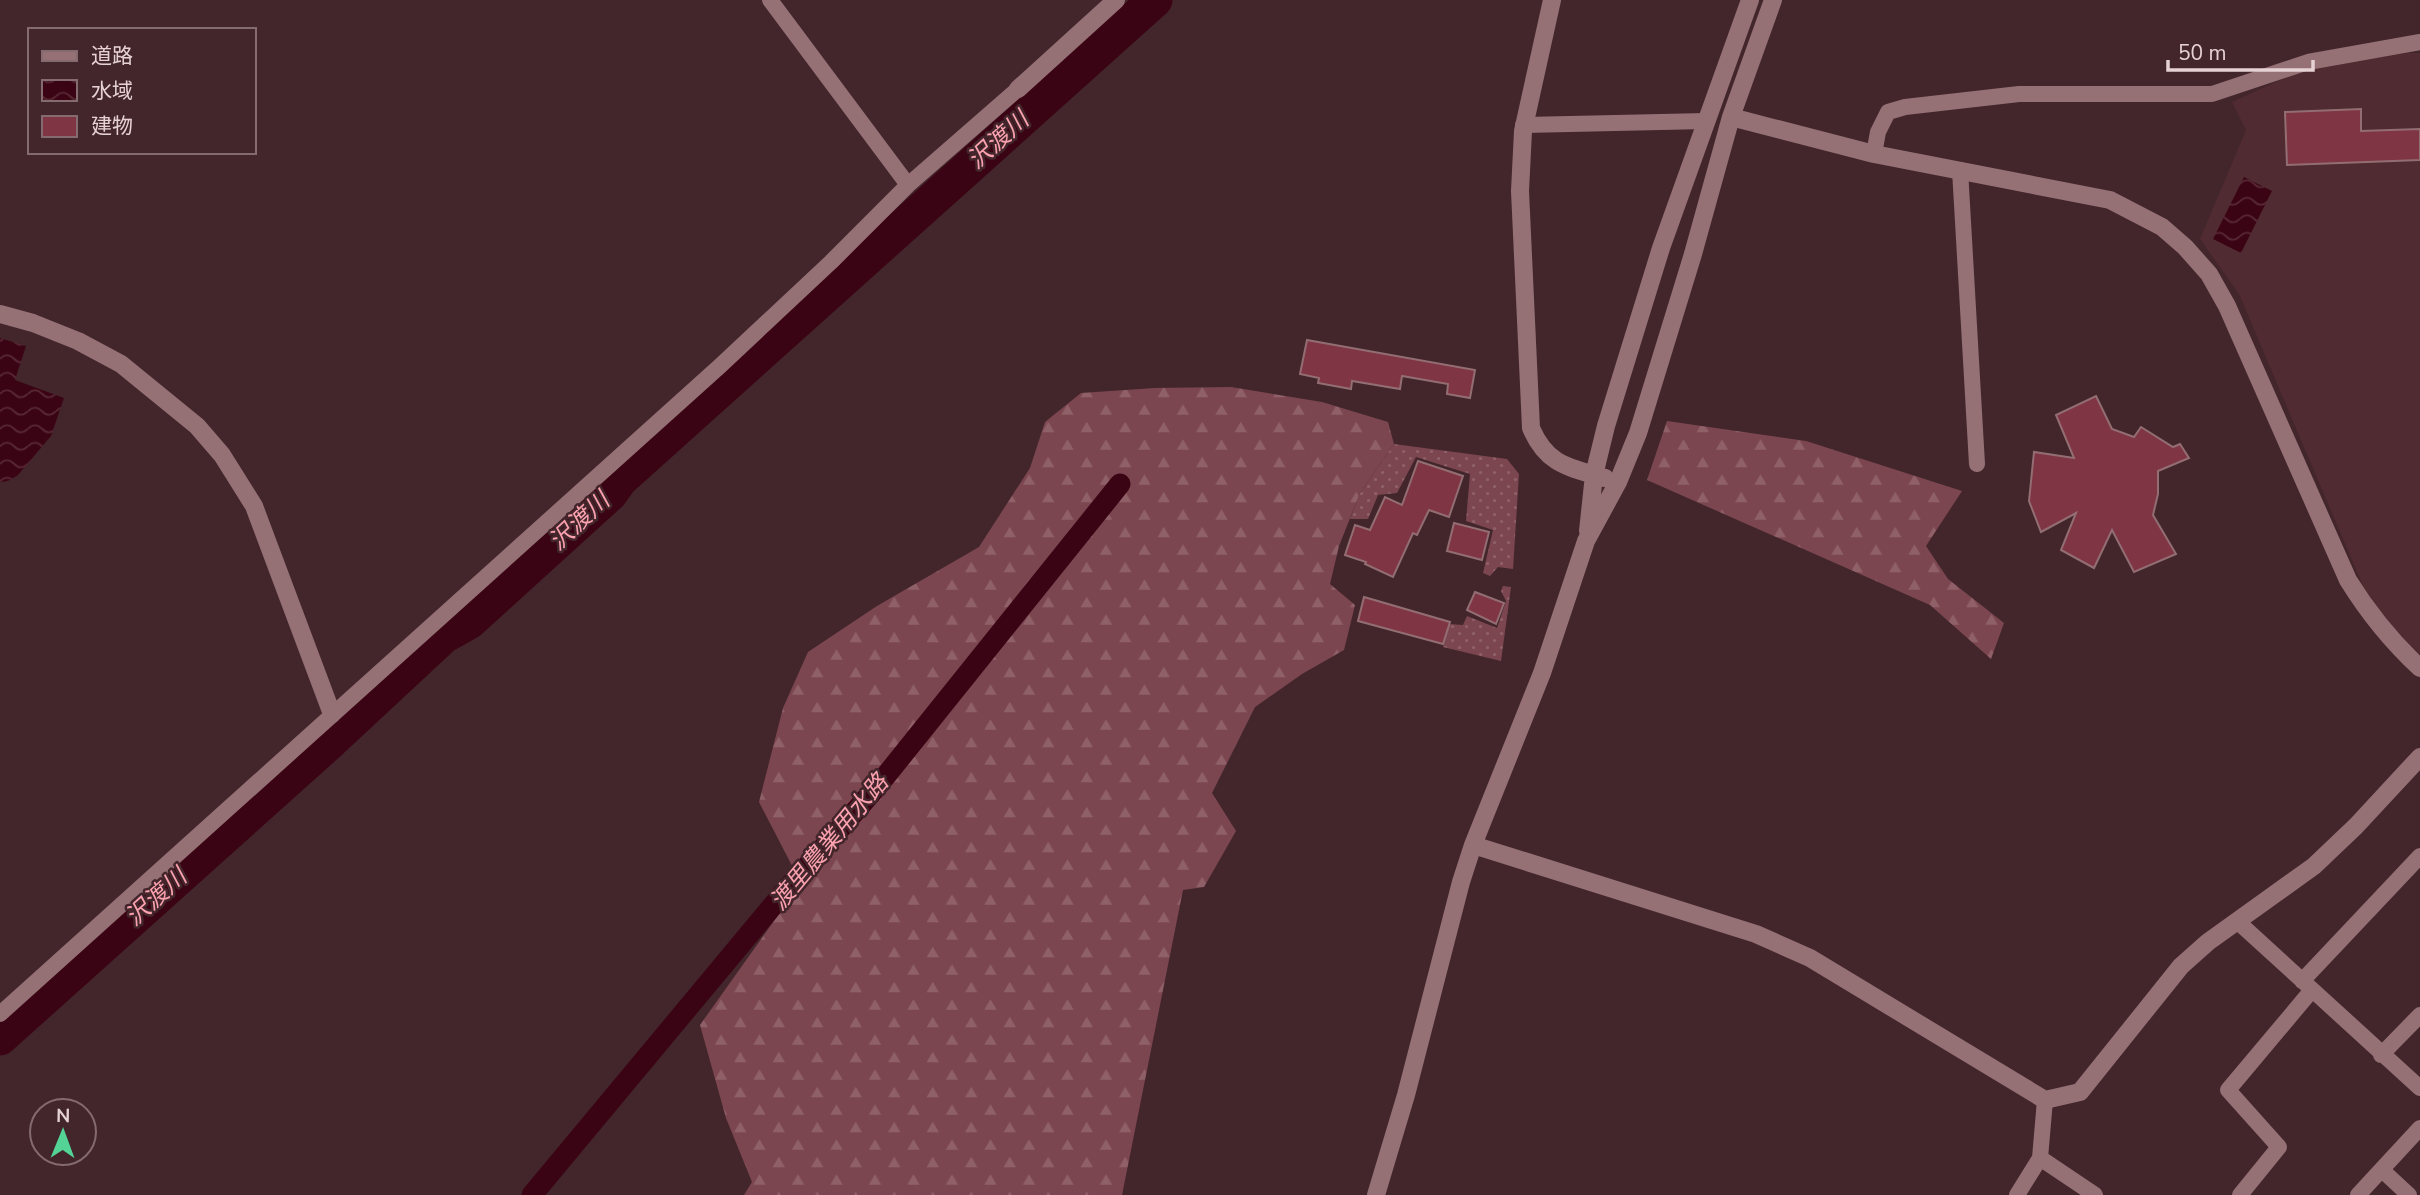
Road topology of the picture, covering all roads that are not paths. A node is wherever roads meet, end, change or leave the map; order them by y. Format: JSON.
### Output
{"nodes":[{"id":1,"x":770,"y":0,"type":"edge"},
{"id":2,"x":1115,"y":0,"type":"edge"},
{"id":3,"x":1552,"y":0,"type":"edge"},
{"id":4,"x":1750,"y":0,"type":"edge"},
{"id":5,"x":1773,"y":0,"type":"edge"},
{"id":6,"x":2420,"y":42,"type":"edge"},
{"id":7,"x":1018,"y":89,"type":"joint"},
{"id":8,"x":1731,"y":117,"type":"junction"},
{"id":9,"x":1706,"y":121,"type":"junction"},
{"id":10,"x":1523,"y":125,"type":"junction"},
{"id":11,"x":1874,"y":154,"type":"junction"},
{"id":12,"x":1960,"y":170,"type":"junction"},
{"id":13,"x":908,"y":185,"type":"junction"},
{"id":14,"x":0,"y":314,"type":"edge"},
{"id":15,"x":1977,"y":464,"type":"dead end"},
{"id":16,"x":1594,"y":475,"type":"junction"},
{"id":17,"x":1618,"y":482,"type":"junction"},
{"id":18,"x":1586,"y":541,"type":"junction"},
{"id":19,"x":2420,"y":668,"type":"edge"},
{"id":20,"x":332,"y":714,"type":"junction"},
{"id":21,"x":2420,"y":757,"type":"edge"},
{"id":22,"x":1473,"y":845,"type":"junction"},
{"id":23,"x":2420,"y":856,"type":"edge"},
{"id":24,"x":2237,"y":921,"type":"junction"},
{"id":25,"x":2307,"y":986,"type":"junction"},
{"id":26,"x":0,"y":1014,"type":"edge"},
{"id":27,"x":2420,"y":1015,"type":"edge"},
{"id":28,"x":2381,"y":1055,"type":"junction"},
{"id":29,"x":2420,"y":1088,"type":"edge"},
{"id":30,"x":2045,"y":1100,"type":"junction"},
{"id":31,"x":2420,"y":1128,"type":"edge"},
{"id":32,"x":2040,"y":1158,"type":"junction"},
{"id":33,"x":2382,"y":1170,"type":"junction"},
{"id":34,"x":1377,"y":1195,"type":"edge"},
{"id":35,"x":2017,"y":1195,"type":"edge"},
{"id":36,"x":2095,"y":1195,"type":"edge"},
{"id":37,"x":2240,"y":1195,"type":"edge"},
{"id":38,"x":2358,"y":1195,"type":"edge"},
{"id":39,"x":2409,"y":1195,"type":"edge"}],
"edges":[{"from":1,"to":13,"type":"street"},
{"from":2,"to":7,"type":"street"},
{"from":3,"to":10,"type":"street"},
{"from":4,"to":9,"type":"street"},
{"from":5,"to":8,"type":"street"},
{"from":6,"to":11,"type":"street"},
{"from":7,"to":13,"type":"street"},
{"from":8,"to":11,"type":"street"},
{"from":8,"to":17,"type":"street"},
{"from":9,"to":10,"type":"street"},
{"from":9,"to":16,"type":"street"},
{"from":10,"to":16,"type":"street"},
{"from":11,"to":12,"type":"street"},
{"from":12,"to":15,"type":"street"},
{"from":12,"to":19,"type":"street"},
{"from":13,"to":20,"type":"street"},
{"from":14,"to":20,"type":"street"},
{"from":16,"to":17,"type":"street"},
{"from":16,"to":18,"type":"street"},
{"from":17,"to":18,"type":"street"},
{"from":18,"to":22,"type":"street"},
{"from":20,"to":26,"type":"street"},
{"from":21,"to":24,"type":"street"},
{"from":22,"to":30,"type":"street"},
{"from":22,"to":34,"type":"street"},
{"from":23,"to":25,"type":"street"},
{"from":24,"to":25,"type":"street"},
{"from":24,"to":30,"type":"street"},
{"from":25,"to":28,"type":"street"},
{"from":25,"to":37,"type":"street"},
{"from":27,"to":28,"type":"street"},
{"from":28,"to":29,"type":"street"},
{"from":30,"to":32,"type":"street"},
{"from":31,"to":33,"type":"street"},
{"from":32,"to":35,"type":"street"},
{"from":32,"to":36,"type":"street"},
{"from":33,"to":38,"type":"street"},
{"from":33,"to":39,"type":"street"}]}
